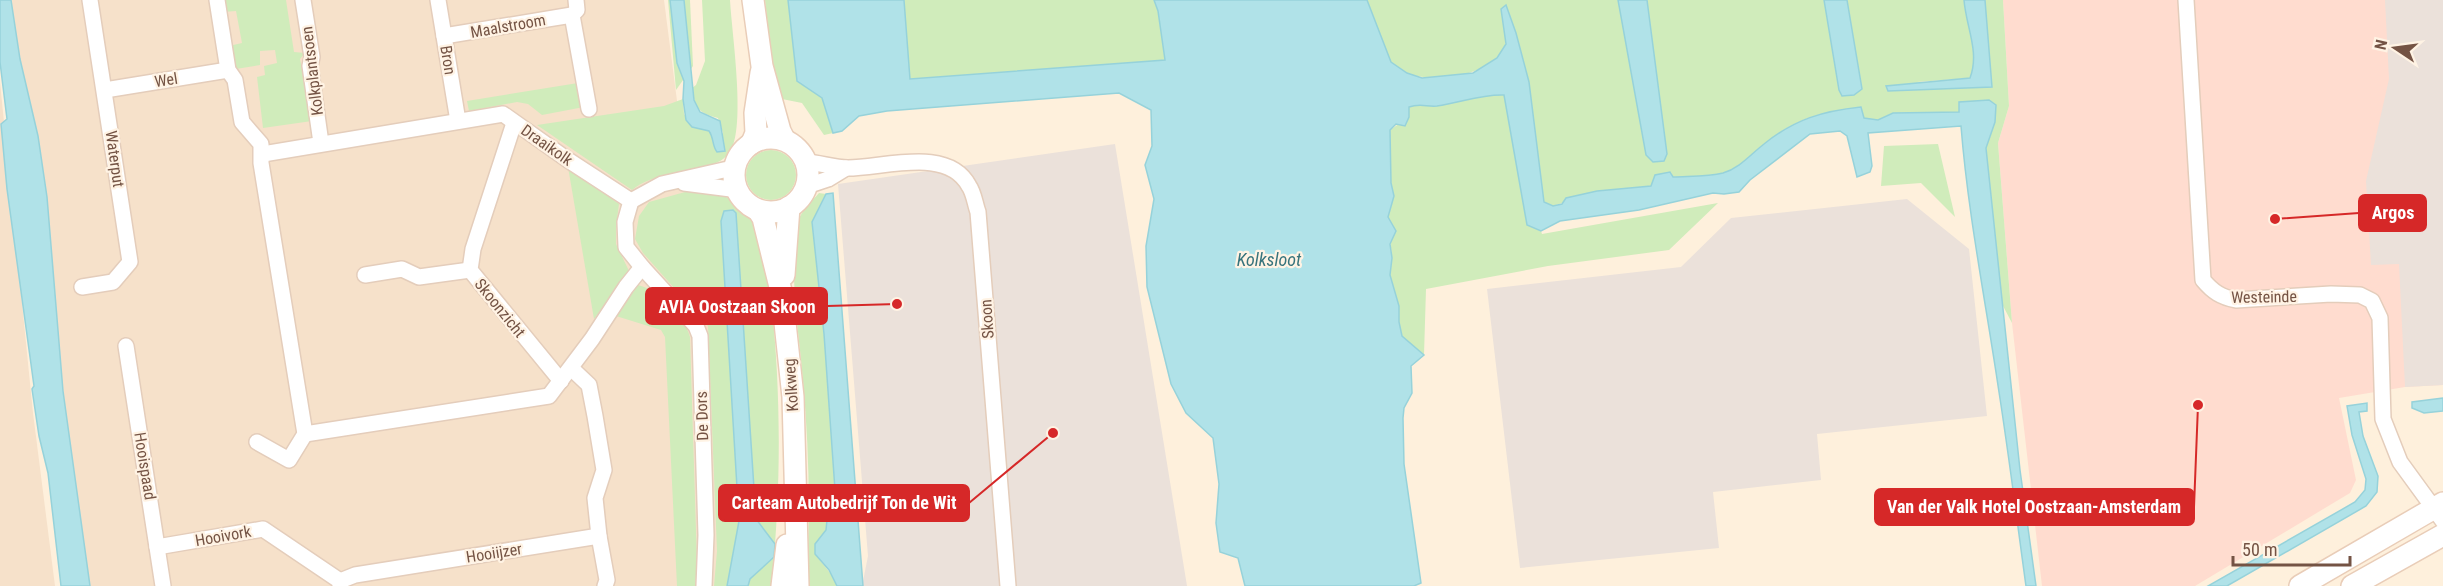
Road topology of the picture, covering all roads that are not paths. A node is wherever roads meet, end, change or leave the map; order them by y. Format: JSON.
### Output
{"nodes":[{"id":1,"x":90,"y":0,"type":"edge"},
{"id":2,"x":217,"y":0,"type":"edge"},
{"id":3,"x":303,"y":0,"type":"edge"},
{"id":4,"x":438,"y":0,"type":"edge"},
{"id":5,"x":753,"y":0,"type":"edge"},
{"id":6,"x":2186,"y":0,"type":"edge"},
{"id":7,"x":574,"y":7,"type":"edge"},
{"id":8,"x":444,"y":36,"type":"junction"},
{"id":9,"x":762,"y":66,"type":"junction"},
{"id":10,"x":228,"y":70,"type":"junction"},
{"id":11,"x":105,"y":90,"type":"junction"},
{"id":12,"x":589,"y":109,"type":"dead end"},
{"id":13,"x":458,"y":121,"type":"junction"},
{"id":14,"x":514,"y":123,"type":"junction"},
{"id":15,"x":784,"y":139,"type":"junction"},
{"id":16,"x":752,"y":142,"type":"junction"},
{"id":17,"x":321,"y":143,"type":"junction"},
{"id":18,"x":263,"y":154,"type":"junction"},
{"id":19,"x":807,"y":162,"type":"junction"},
{"id":20,"x":735,"y":165,"type":"junction"},
{"id":21,"x":846,"y":168,"type":"junction"},
{"id":22,"x":672,"y":181,"type":"junction"},
{"id":23,"x":807,"y":186,"type":"junction"},
{"id":24,"x":737,"y":192,"type":"junction"},
{"id":25,"x":631,"y":201,"type":"junction"},
{"id":26,"x":789,"y":207,"type":"junction"},
{"id":27,"x":758,"y":210,"type":"junction"},
{"id":28,"x":642,"y":267,"type":"junction"},
{"id":29,"x":470,"y":270,"type":"junction"},
{"id":30,"x":365,"y":275,"type":"dead end"},
{"id":31,"x":82,"y":286,"type":"dead end"},
{"id":32,"x":782,"y":295,"type":"junction"},
{"id":33,"x":126,"y":346,"type":"dead end"},
{"id":34,"x":571,"y":368,"type":"junction"},
{"id":35,"x":561,"y":381,"type":"junction"},
{"id":36,"x":305,"y":434,"type":"junction"},
{"id":37,"x":257,"y":442,"type":"dead end"},
{"id":38,"x":794,"y":476,"type":"junction"},
{"id":39,"x":2440,"y":511,"type":"edge"},
{"id":40,"x":2443,"y":535,"type":"edge"},
{"id":41,"x":599,"y":536,"type":"junction"},
{"id":42,"x":157,"y":547,"type":"junction"},
{"id":43,"x":340,"y":584,"type":"edge"},
{"id":44,"x":163,"y":586,"type":"edge"},
{"id":45,"x":605,"y":586,"type":"edge"},
{"id":46,"x":704,"y":586,"type":"edge"},
{"id":47,"x":782,"y":586,"type":"edge"},
{"id":48,"x":798,"y":586,"type":"edge"},
{"id":49,"x":1008,"y":586,"type":"edge"},
{"id":50,"x":2300,"y":586,"type":"edge"},
{"id":51,"x":2352,"y":586,"type":"edge"}],
"edges":[{"from":1,"to":11,"type":"street","name":"Waterput"},
{"from":2,"to":10,"type":"street"},
{"from":3,"to":17,"type":"street","name":"Kolkplantsoen"},
{"from":4,"to":8,"type":"street","name":"Bron"},
{"from":5,"to":9,"type":"street"},
{"from":6,"to":39,"type":"street","name":"Westeinde"},
{"from":7,"to":8,"type":"street","name":"Maalstroom"},
{"from":7,"to":12,"type":"street","name":"Maalstroom"},
{"from":8,"to":13,"type":"street","name":"Bron"},
{"from":9,"to":15,"type":"street"},
{"from":9,"to":16,"type":"street"},
{"from":10,"to":11,"type":"street","name":"Wel"},
{"from":10,"to":18,"type":"street"},
{"from":11,"to":31,"type":"street","name":"Waterput"},
{"from":13,"to":14,"type":"street","name":"Draaikolk"},
{"from":13,"to":17,"type":"street","name":"Draaikolk"},
{"from":14,"to":25,"type":"street","name":"Draaikolk"},
{"from":14,"to":29,"type":"street","name":"Skoonzicht"},
{"from":15,"to":16,"type":"street"},
{"from":15,"to":19,"type":"street"},
{"from":16,"to":20,"type":"street"},
{"from":17,"to":18,"type":"street","name":"Draaikolk"},
{"from":18,"to":36,"type":"street"},
{"from":19,"to":21,"type":"street","name":"Skoon"},
{"from":19,"to":23,"type":"street"},
{"from":20,"to":22,"type":"street"},
{"from":20,"to":24,"type":"street"},
{"from":21,"to":23,"type":"street","name":"Skoon"},
{"from":21,"to":49,"type":"street","name":"Skoon"},
{"from":22,"to":24,"type":"street"},
{"from":22,"to":25,"type":"street"},
{"from":23,"to":26,"type":"street"},
{"from":24,"to":27,"type":"street"},
{"from":25,"to":28,"type":"street"},
{"from":26,"to":27,"type":"street"},
{"from":26,"to":32,"type":"street","name":"Kolkweg"},
{"from":27,"to":32,"type":"street","name":"Kolkweg"},
{"from":28,"to":34,"type":"street"},
{"from":28,"to":46,"type":"street","name":"De Dors"},
{"from":29,"to":30,"type":"street"},
{"from":29,"to":35,"type":"street","name":"Skoonzicht"},
{"from":32,"to":38,"type":"street","name":"Kolkweg"},
{"from":33,"to":42,"type":"street","name":"Hooispaad"},
{"from":34,"to":35,"type":"street"},
{"from":34,"to":41,"type":"street"},
{"from":35,"to":36,"type":"street"},
{"from":36,"to":37,"type":"street"},
{"from":38,"to":47,"type":"street","name":"Kolkweg"},
{"from":38,"to":48,"type":"street","name":"Kolkweg"},
{"from":39,"to":50,"type":"street"},
{"from":40,"to":51,"type":"street"},
{"from":41,"to":43,"type":"street","name":"Hooiijzer"},
{"from":41,"to":45,"type":"street"},
{"from":42,"to":43,"type":"street","name":"Hooivork"},
{"from":42,"to":44,"type":"street","name":"Hooispaad"}]}
